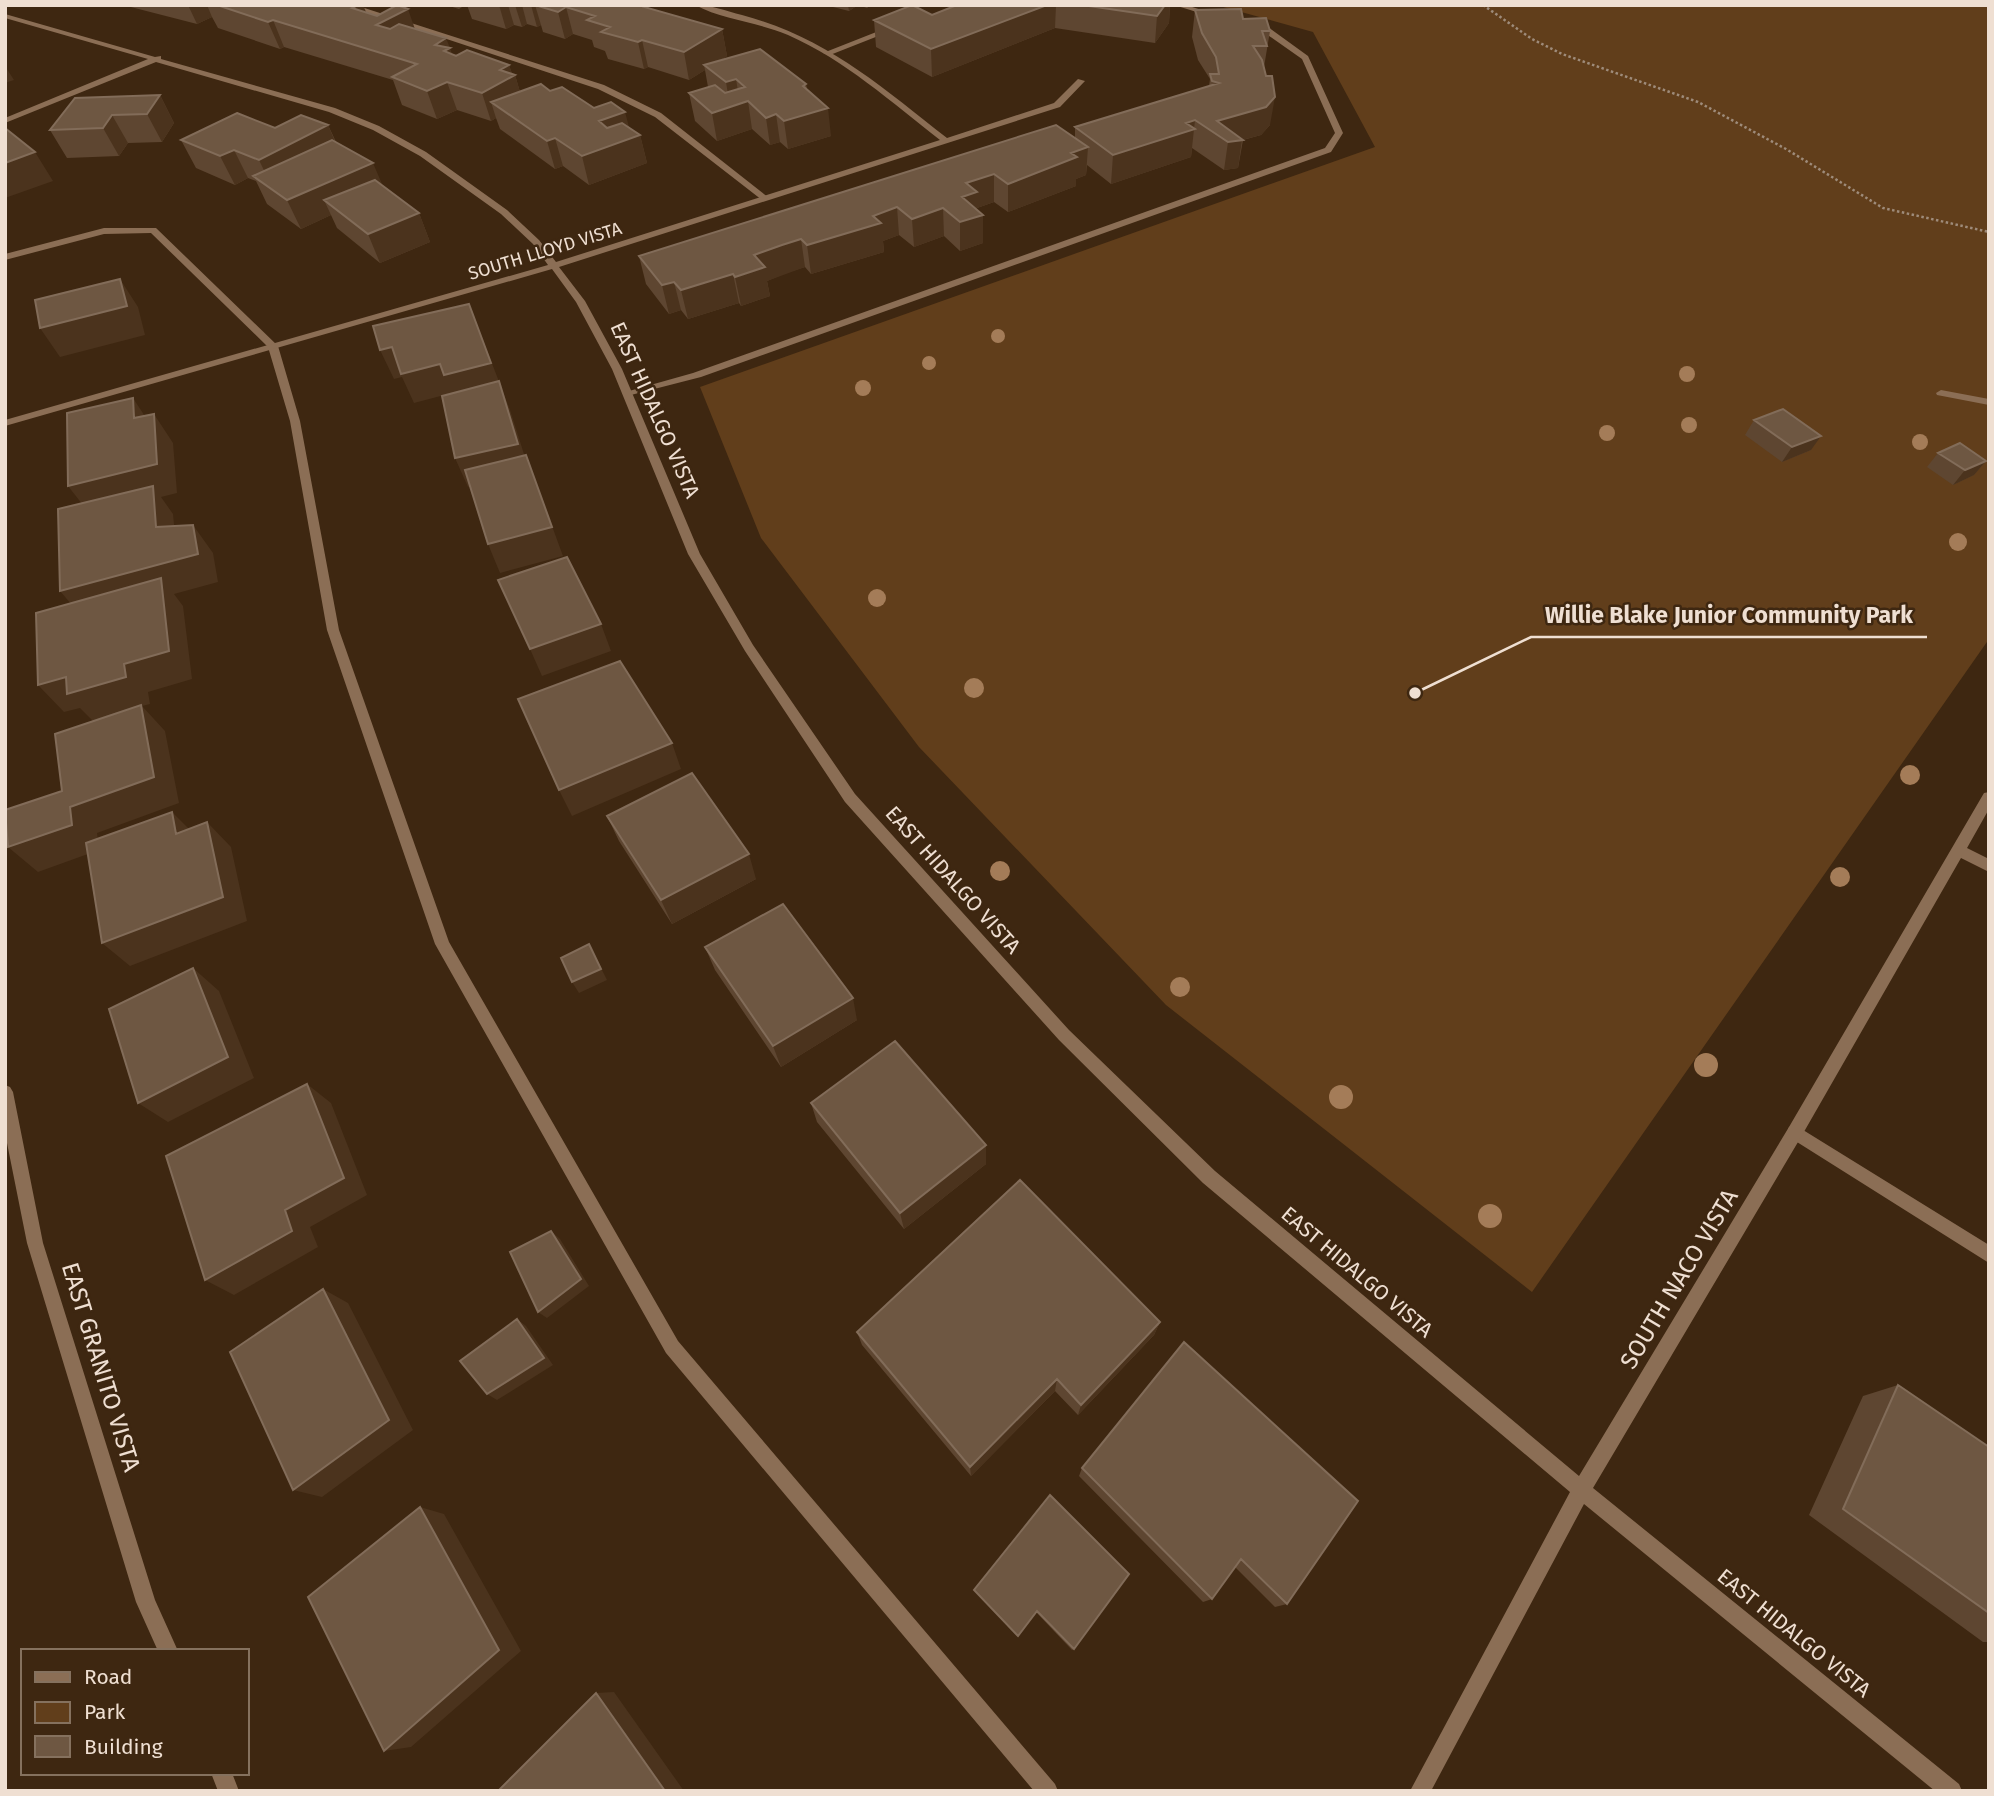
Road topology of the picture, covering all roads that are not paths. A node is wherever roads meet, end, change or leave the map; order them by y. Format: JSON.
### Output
{"nodes":[{"id":1,"x":348,"y":5,"type":"edge"},
{"id":2,"x":698,"y":5,"type":"edge"},
{"id":3,"x":1177,"y":5,"type":"edge"},
{"id":4,"x":5,"y":16,"type":"edge"},
{"id":5,"x":1227,"y":19,"type":"edge"},
{"id":6,"x":1240,"y":22,"type":"edge"},
{"id":7,"x":900,"y":26,"type":"edge"},
{"id":8,"x":827,"y":53,"type":"junction"},
{"id":9,"x":158,"y":58,"type":"junction"},
{"id":10,"x":1080,"y":81,"type":"dead end"},
{"id":11,"x":5,"y":121,"type":"edge"},
{"id":12,"x":945,"y":140,"type":"junction"},
{"id":13,"x":765,"y":198,"type":"junction"},
{"id":14,"x":5,"y":257,"type":"edge"},
{"id":15,"x":553,"y":266,"type":"junction"},
{"id":16,"x":273,"y":346,"type":"junction"},
{"id":17,"x":627,"y":393,"type":"junction"},
{"id":18,"x":1941,"y":393,"type":"dead end"},
{"id":19,"x":1989,"y":402,"type":"edge"},
{"id":20,"x":5,"y":423,"type":"edge"},
{"id":21,"x":1989,"y":797,"type":"edge"},
{"id":22,"x":1958,"y":850,"type":"junction"},
{"id":23,"x":1989,"y":866,"type":"edge"},
{"id":24,"x":5,"y":1092,"type":"edge"},
{"id":25,"x":1795,"y":1132,"type":"junction"},
{"id":26,"x":1989,"y":1255,"type":"edge"},
{"id":27,"x":1581,"y":1490,"type":"junction"},
{"id":28,"x":167,"y":1649,"type":"edge"},
{"id":29,"x":222,"y":1775,"type":"edge"},
{"id":30,"x":229,"y":1791,"type":"edge"},
{"id":31,"x":1048,"y":1791,"type":"edge"},
{"id":32,"x":1420,"y":1791,"type":"edge"},
{"id":33,"x":1952,"y":1791,"type":"edge"}],
"edges":[{"from":1,"to":13,"type":"street"},
{"from":2,"to":8,"type":"street"},
{"from":3,"to":5,"type":"street"},
{"from":4,"to":9,"type":"street","name":"EAST HIDALGO VISTA"},
{"from":6,"to":17,"type":"street"},
{"from":7,"to":8,"type":"street"},
{"from":8,"to":12,"type":"street"},
{"from":9,"to":11,"type":"street"},
{"from":9,"to":15,"type":"street","name":"EAST HIDALGO VISTA"},
{"from":10,"to":12,"type":"street","name":"SOUTH LLOYD VISTA"},
{"from":12,"to":13,"type":"street","name":"SOUTH LLOYD VISTA"},
{"from":13,"to":15,"type":"street","name":"SOUTH LLOYD VISTA"},
{"from":14,"to":16,"type":"street"},
{"from":15,"to":16,"type":"street","name":"SOUTH LLOYD VISTA"},
{"from":15,"to":17,"type":"street","name":"EAST HIDALGO VISTA"},
{"from":16,"to":20,"type":"street","name":"SOUTH LLOYD VISTA"},
{"from":16,"to":31,"type":"street"},
{"from":17,"to":27,"type":"street","name":"EAST HIDALGO VISTA"},
{"from":18,"to":19,"type":"street"},
{"from":21,"to":22,"type":"street","name":"SOUTH NACO VISTA"},
{"from":22,"to":23,"type":"street"},
{"from":22,"to":25,"type":"street","name":"SOUTH NACO VISTA"},
{"from":24,"to":28,"type":"street","name":"EAST GRANITO VISTA"},
{"from":25,"to":26,"type":"street"},
{"from":25,"to":27,"type":"street","name":"SOUTH NACO VISTA"},
{"from":27,"to":32,"type":"street","name":"SOUTH NACO VISTA"},
{"from":27,"to":33,"type":"street","name":"EAST HIDALGO VISTA"},
{"from":29,"to":30,"type":"street"}]}
